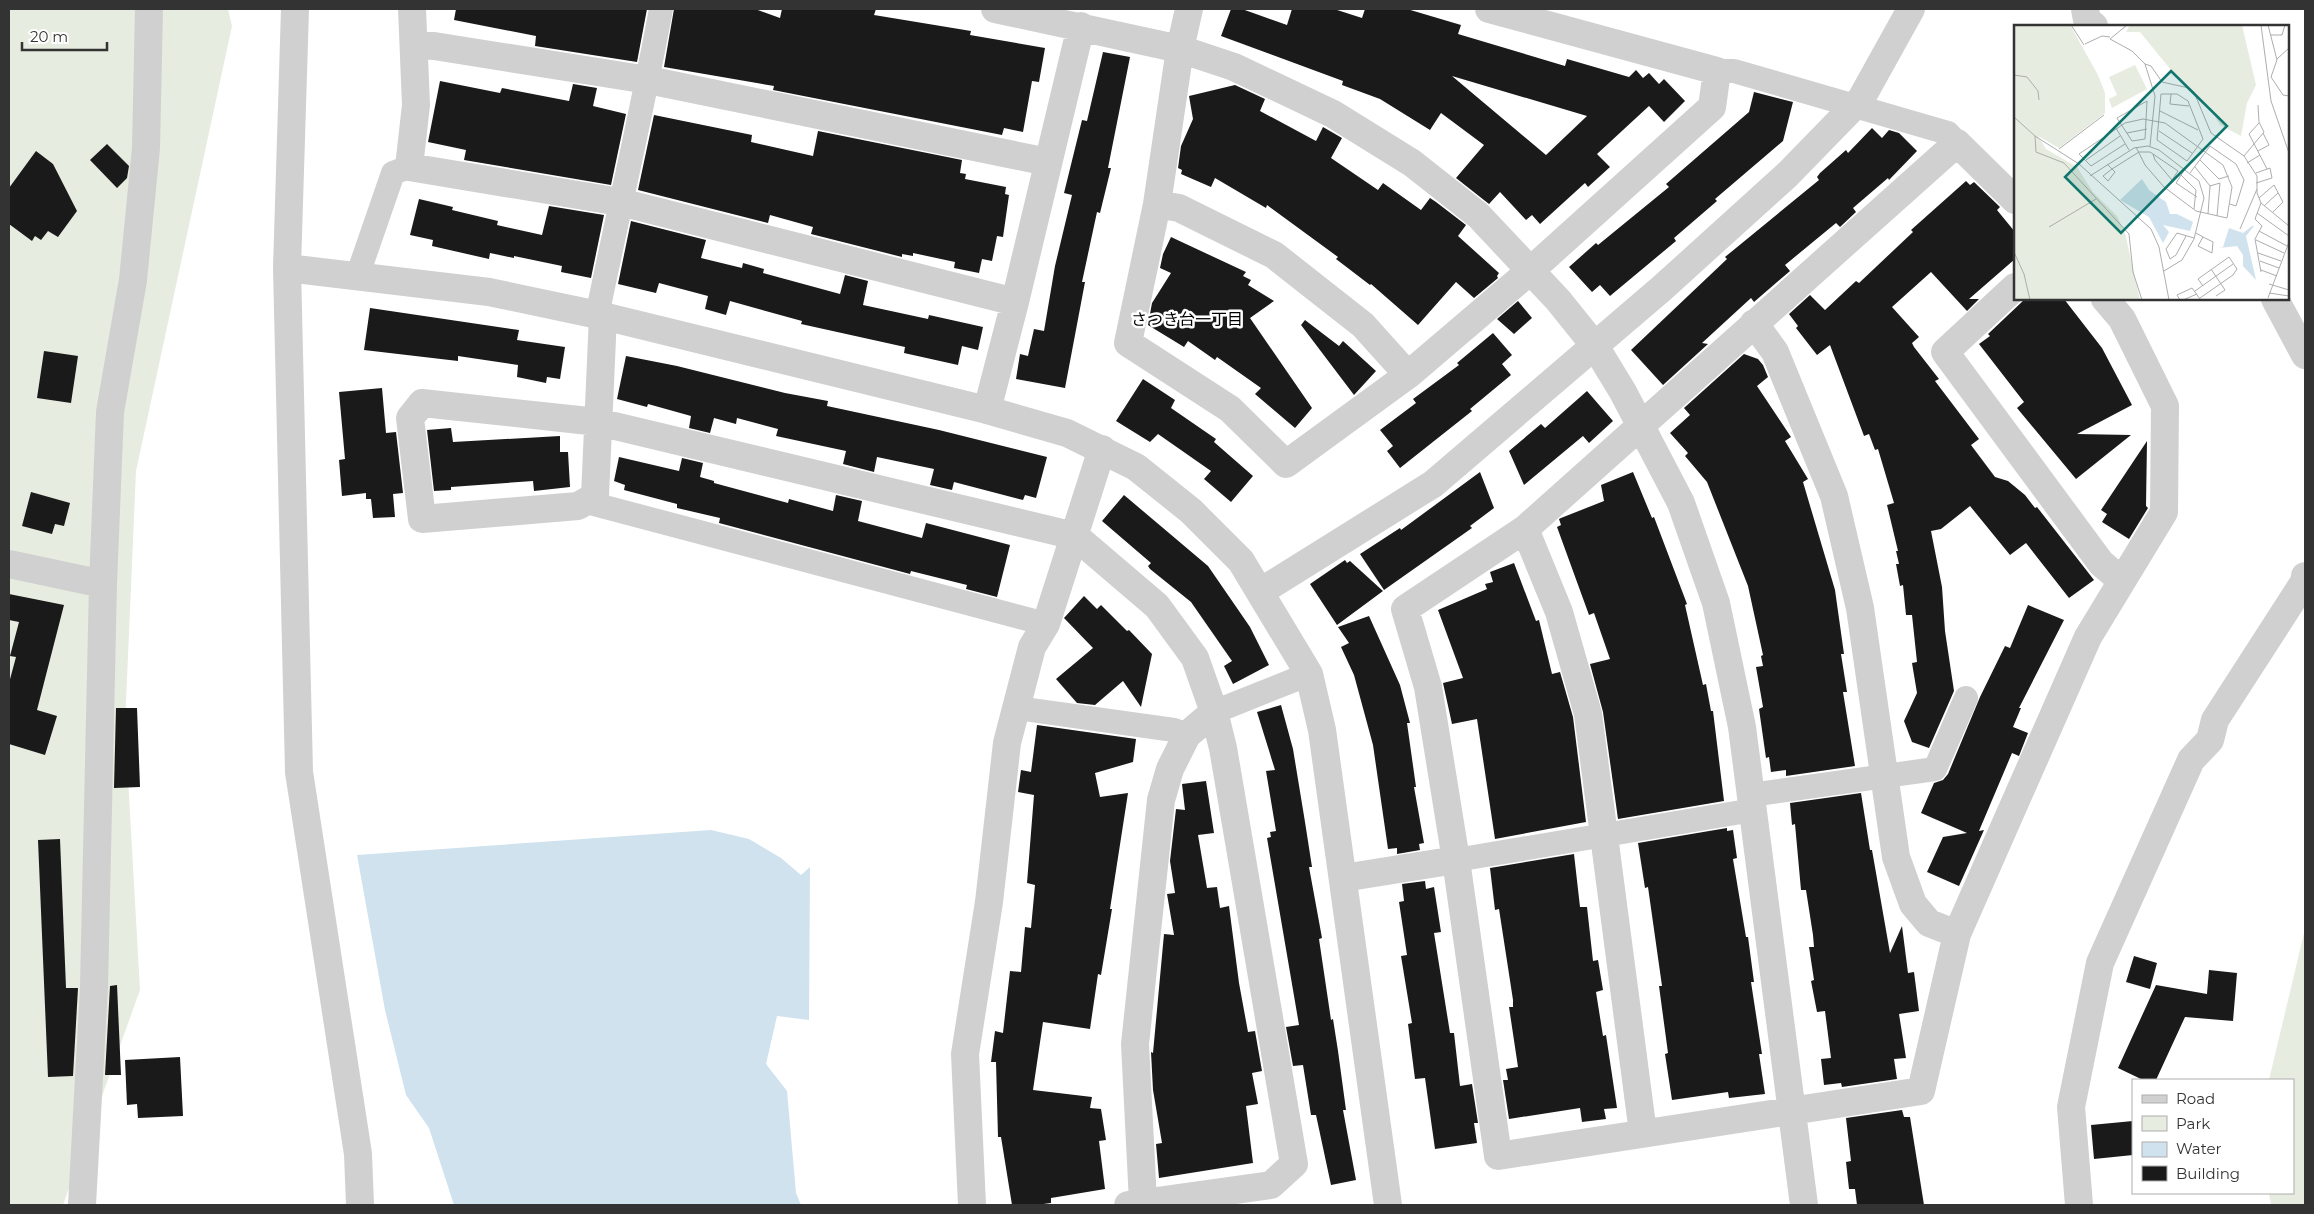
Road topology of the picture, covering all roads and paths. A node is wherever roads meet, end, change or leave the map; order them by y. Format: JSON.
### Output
{"nodes":[{"id":1,"x":150,"y":9,"type":"edge"},
{"id":2,"x":295,"y":9,"type":"edge"},
{"id":3,"x":412,"y":9,"type":"edge"},
{"id":4,"x":661,"y":9,"type":"edge"},
{"id":5,"x":995,"y":9,"type":"edge"},
{"id":6,"x":1189,"y":9,"type":"edge"},
{"id":7,"x":1489,"y":9,"type":"edge"},
{"id":8,"x":1911,"y":9,"type":"edge"},
{"id":9,"x":2085,"y":9,"type":"edge"},
{"id":10,"x":2093,"y":25,"type":"edge"},
{"id":11,"x":1080,"y":26,"type":"junction"},
{"id":12,"x":415,"y":45,"type":"junction"},
{"id":13,"x":1180,"y":49,"type":"junction"},
{"id":14,"x":1717,"y":71,"type":"junction"},
{"id":15,"x":648,"y":80,"type":"junction"},
{"id":16,"x":1854,"y":105,"type":"junction"},
{"id":17,"x":1957,"y":143,"type":"junction"},
{"id":18,"x":1048,"y":162,"type":"junction"},
{"id":19,"x":409,"y":166,"type":"junction"},
{"id":20,"x":2014,"y":199,"type":"edge"},
{"id":21,"x":620,"y":202,"type":"junction"},
{"id":22,"x":1157,"y":204,"type":"junction"},
{"id":23,"x":287,"y":268,"type":"junction"},
{"id":24,"x":1530,"y":271,"type":"junction"},
{"id":25,"x":357,"y":277,"type":"junction"},
{"id":26,"x":2014,"y":288,"type":"edge"},
{"id":27,"x":2106,"y":300,"type":"edge"},
{"id":28,"x":2276,"y":300,"type":"edge"},
{"id":29,"x":1015,"y":302,"type":"junction"},
{"id":30,"x":600,"y":316,"type":"junction"},
{"id":31,"x":1754,"y":323,"type":"junction"},
{"id":32,"x":1595,"y":346,"type":"junction"},
{"id":33,"x":2305,"y":355,"type":"edge"},
{"id":34,"x":1408,"y":375,"type":"junction"},
{"id":35,"x":987,"y":410,"type":"junction"},
{"id":36,"x":598,"y":422,"type":"junction"},
{"id":37,"x":1640,"y":425,"type":"junction"},
{"id":38,"x":1102,"y":449,"type":"junction"},
{"id":39,"x":586,"y":502,"type":"junction"},
{"id":40,"x":1525,"y":529,"type":"junction"},
{"id":41,"x":1075,"y":536,"type":"junction"},
{"id":42,"x":9,"y":564,"type":"edge"},
{"id":43,"x":2305,"y":576,"type":"edge"},
{"id":44,"x":2122,"y":581,"type":"junction"},
{"id":45,"x":103,"y":584,"type":"junction"},
{"id":46,"x":1260,"y":592,"type":"junction"},
{"id":47,"x":1046,"y":624,"type":"junction"},
{"id":48,"x":1309,"y":674,"type":"junction"},
{"id":49,"x":1966,"y":698,"type":"dead end"},
{"id":50,"x":1016,"y":708,"type":"junction"},
{"id":51,"x":1214,"y":712,"type":"junction"},
{"id":52,"x":1187,"y":735,"type":"junction"},
{"id":53,"x":1884,"y":776,"type":"junction"},
{"id":54,"x":1752,"y":803,"type":"junction"},
{"id":55,"x":1604,"y":835,"type":"junction"},
{"id":56,"x":1456,"y":860,"type":"junction"},
{"id":57,"x":1343,"y":878,"type":"junction"},
{"id":58,"x":1957,"y":934,"type":"junction"},
{"id":59,"x":1792,"y":1111,"type":"junction"},
{"id":60,"x":1643,"y":1133,"type":"junction"},
{"id":61,"x":1136,"y":1204,"type":"edge"},
{"id":62,"x":82,"y":1205,"type":"edge"},
{"id":63,"x":360,"y":1205,"type":"edge"},
{"id":64,"x":972,"y":1205,"type":"edge"},
{"id":65,"x":1388,"y":1205,"type":"edge"},
{"id":66,"x":1804,"y":1205,"type":"edge"},
{"id":67,"x":2079,"y":1205,"type":"edge"}],
"edges":[{"from":1,"to":45,"type":"street"},
{"from":2,"to":23,"type":"street"},
{"from":3,"to":12,"type":"street"},
{"from":4,"to":15,"type":"street"},
{"from":5,"to":11,"type":"street"},
{"from":6,"to":13,"type":"street"},
{"from":7,"to":14,"type":"street"},
{"from":8,"to":16,"type":"street"},
{"from":9,"to":10,"type":"street"},
{"from":11,"to":13,"type":"street"},
{"from":11,"to":18,"type":"street"},
{"from":12,"to":15,"type":"street"},
{"from":12,"to":19,"type":"street"},
{"from":13,"to":22,"type":"street"},
{"from":13,"to":24,"type":"street"},
{"from":14,"to":16,"type":"street"},
{"from":14,"to":24,"type":"street"},
{"from":15,"to":18,"type":"street"},
{"from":15,"to":21,"type":"street"},
{"from":16,"to":17,"type":"street"},
{"from":16,"to":32,"type":"street"},
{"from":17,"to":20,"type":"street"},
{"from":17,"to":31,"type":"street"},
{"from":18,"to":29,"type":"street"},
{"from":19,"to":21,"type":"street"},
{"from":19,"to":25,"type":"street"},
{"from":21,"to":29,"type":"street"},
{"from":21,"to":30,"type":"street"},
{"from":22,"to":34,"type":"street"},
{"from":22,"to":34,"type":"street"},
{"from":23,"to":25,"type":"street"},
{"from":23,"to":63,"type":"street"},
{"from":24,"to":32,"type":"street"},
{"from":24,"to":34,"type":"street"},
{"from":25,"to":30,"type":"street"},
{"from":26,"to":44,"type":"street"},
{"from":27,"to":44,"type":"street"},
{"from":28,"to":33,"type":"street"},
{"from":29,"to":35,"type":"street"},
{"from":30,"to":35,"type":"street"},
{"from":30,"to":36,"type":"street"},
{"from":31,"to":37,"type":"street"},
{"from":31,"to":53,"type":"street"},
{"from":32,"to":37,"type":"street"},
{"from":32,"to":46,"type":"street"},
{"from":35,"to":38,"type":"street"},
{"from":36,"to":39,"type":"street"},
{"from":36,"to":39,"type":"street"},
{"from":36,"to":41,"type":"street"},
{"from":37,"to":40,"type":"street"},
{"from":37,"to":54,"type":"street"},
{"from":38,"to":41,"type":"street"},
{"from":38,"to":46,"type":"street"},
{"from":39,"to":47,"type":"street"},
{"from":40,"to":55,"type":"street"},
{"from":40,"to":56,"type":"street"},
{"from":41,"to":47,"type":"street"},
{"from":41,"to":51,"type":"street"},
{"from":42,"to":45,"type":"street"},
{"from":43,"to":67,"type":"street"},
{"from":44,"to":58,"type":"street"},
{"from":45,"to":62,"type":"street"},
{"from":46,"to":48,"type":"street"},
{"from":47,"to":50,"type":"street"},
{"from":48,"to":51,"type":"street"},
{"from":48,"to":57,"type":"street"},
{"from":49,"to":53,"type":"street"},
{"from":50,"to":52,"type":"street"},
{"from":50,"to":64,"type":"street"},
{"from":51,"to":52,"type":"street"},
{"from":51,"to":61,"type":"street"},
{"from":52,"to":61,"type":"street"},
{"from":53,"to":54,"type":"street"},
{"from":53,"to":58,"type":"street"},
{"from":54,"to":55,"type":"street"},
{"from":54,"to":59,"type":"street"},
{"from":55,"to":56,"type":"street"},
{"from":55,"to":60,"type":"street"},
{"from":56,"to":57,"type":"street"},
{"from":56,"to":60,"type":"street"},
{"from":57,"to":65,"type":"street"},
{"from":58,"to":59,"type":"street"},
{"from":59,"to":60,"type":"street"},
{"from":59,"to":66,"type":"street"}]}
